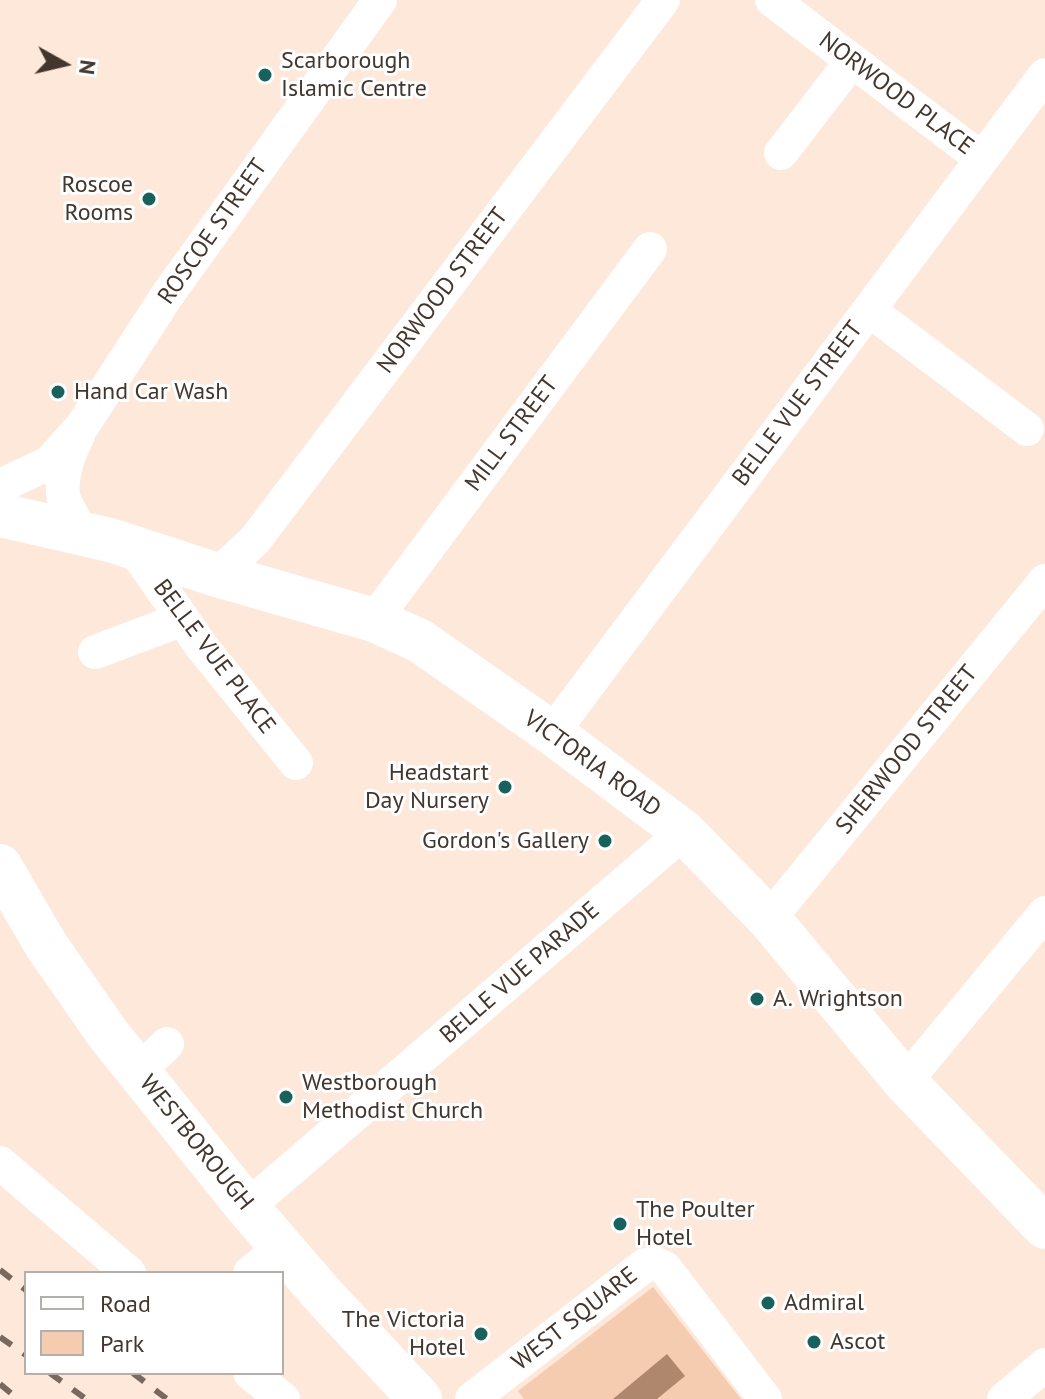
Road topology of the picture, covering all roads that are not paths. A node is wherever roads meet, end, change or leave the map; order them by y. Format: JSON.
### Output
{"nodes":[{"id":1,"x":380,"y":0,"type":"edge"},
{"id":2,"x":663,"y":0,"type":"edge"},
{"id":3,"x":772,"y":0,"type":"edge"},
{"id":4,"x":851,"y":62,"type":"junction"},
{"id":5,"x":1045,"y":75,"type":"edge"},
{"id":6,"x":781,"y":153,"type":"dead end"},
{"id":7,"x":982,"y":159,"type":"junction"},
{"id":8,"x":650,"y":249,"type":"dead end"},
{"id":9,"x":869,"y":310,"type":"junction"},
{"id":10,"x":83,"y":425,"type":"junction"},
{"id":11,"x":1027,"y":429,"type":"dead end"},
{"id":12,"x":0,"y":486,"type":"edge"},
{"id":13,"x":0,"y":515,"type":"edge"},
{"id":14,"x":82,"y":534,"type":"junction"},
{"id":15,"x":134,"y":549,"type":"junction"},
{"id":16,"x":217,"y":575,"type":"junction"},
{"id":17,"x":1045,"y":581,"type":"edge"},
{"id":18,"x":183,"y":619,"type":"junction"},
{"id":19,"x":374,"y":620,"type":"junction"},
{"id":20,"x":95,"y":652,"type":"dead end"},
{"id":21,"x":552,"y":733,"type":"junction"},
{"id":22,"x":296,"y":763,"type":"dead end"},
{"id":23,"x":684,"y":832,"type":"junction"},
{"id":24,"x":0,"y":866,"type":"edge"},
{"id":25,"x":1045,"y":913,"type":"edge"},
{"id":26,"x":769,"y":919,"type":"junction"},
{"id":27,"x":905,"y":1082,"type":"junction"},
{"id":28,"x":0,"y":1163,"type":"edge"},
{"id":29,"x":247,"y":1207,"type":"junction"},
{"id":30,"x":1045,"y":1227,"type":"edge"},
{"id":31,"x":283,"y":1246,"type":"junction"},
{"id":32,"x":127,"y":1271,"type":"edge"},
{"id":33,"x":252,"y":1271,"type":"edge"},
{"id":34,"x":1045,"y":1365,"type":"edge"},
{"id":35,"x":253,"y":1375,"type":"edge"},
{"id":36,"x":283,"y":1399,"type":"edge"},
{"id":37,"x":420,"y":1399,"type":"edge"},
{"id":38,"x":472,"y":1399,"type":"edge"},
{"id":39,"x":765,"y":1399,"type":"edge"},
{"id":40,"x":1004,"y":1399,"type":"edge"}],
"edges":[{"from":1,"to":10,"type":"street","name":"ROSCOE STREET"},
{"from":2,"to":16,"type":"street","name":"NORWOOD STREET"},
{"from":3,"to":4,"type":"street","name":"NORWOOD PLACE"},
{"from":4,"to":6,"type":"street"},
{"from":4,"to":7,"type":"street","name":"NORWOOD PLACE"},
{"from":5,"to":7,"type":"street","name":"BELLE VUE STREET"},
{"from":7,"to":9,"type":"street","name":"BELLE VUE STREET"},
{"from":8,"to":19,"type":"street","name":"MILL STREET"},
{"from":9,"to":11,"type":"street"},
{"from":9,"to":21,"type":"street","name":"BELLE VUE STREET"},
{"from":10,"to":12,"type":"street","name":"ROSCOE STREET"},
{"from":10,"to":14,"type":"street"},
{"from":13,"to":14,"type":"main road","name":"VICTORIA ROAD"},
{"from":14,"to":15,"type":"main road","name":"VICTORIA ROAD"},
{"from":15,"to":16,"type":"main road","name":"VICTORIA ROAD"},
{"from":15,"to":18,"type":"street","name":"BELLE VUE PLACE"},
{"from":16,"to":19,"type":"main road","name":"VICTORIA ROAD"},
{"from":17,"to":26,"type":"street","name":"SHERWOOD STREET"},
{"from":18,"to":20,"type":"street"},
{"from":18,"to":22,"type":"street","name":"BELLE VUE PLACE"},
{"from":19,"to":21,"type":"main road","name":"VICTORIA ROAD"},
{"from":21,"to":23,"type":"main road","name":"VICTORIA ROAD"},
{"from":23,"to":26,"type":"main road","name":"VICTORIA ROAD"},
{"from":23,"to":29,"type":"street","name":"BELLE VUE PARADE"},
{"from":24,"to":29,"type":"main road","name":"WESTBOROUGH"},
{"from":25,"to":27,"type":"street"},
{"from":26,"to":27,"type":"main road","name":"VICTORIA ROAD"},
{"from":27,"to":30,"type":"main road","name":"VICTORIA ROAD"},
{"from":28,"to":32,"type":"street"},
{"from":29,"to":31,"type":"main road","name":"WESTBOROUGH"},
{"from":31,"to":33,"type":"street"},
{"from":31,"to":37,"type":"main road","name":"WESTBOROUGH"},
{"from":34,"to":40,"type":"street"},
{"from":35,"to":36,"type":"street"},
{"from":38,"to":39,"type":"street","name":"WEST SQUARE"}]}
